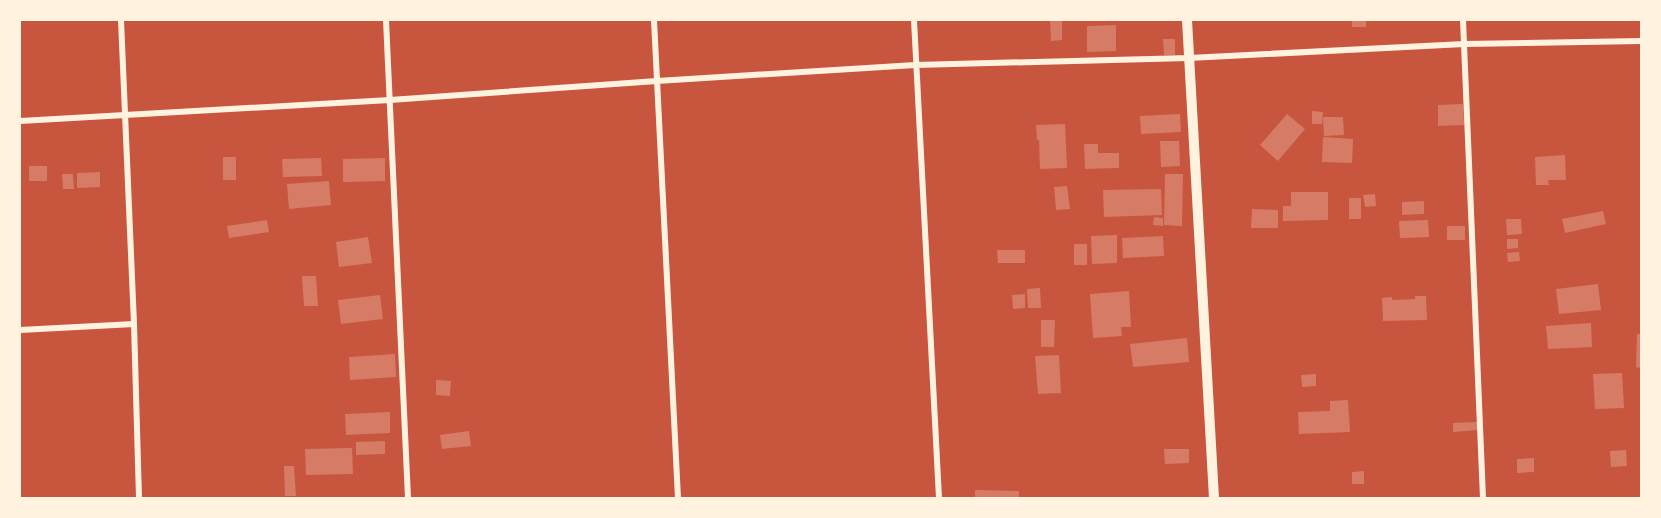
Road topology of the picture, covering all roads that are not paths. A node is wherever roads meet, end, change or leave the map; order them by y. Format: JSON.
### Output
{"nodes":[{"id":1,"x":121,"y":20,"type":"edge"},
{"id":2,"x":386,"y":20,"type":"edge"},
{"id":3,"x":654,"y":20,"type":"edge"},
{"id":4,"x":914,"y":20,"type":"edge"},
{"id":5,"x":1187,"y":20,"type":"edge"},
{"id":6,"x":1462,"y":20,"type":"edge"},
{"id":7,"x":1641,"y":40,"type":"edge"},
{"id":8,"x":1464,"y":44,"type":"junction"},
{"id":9,"x":1189,"y":58,"type":"junction"},
{"id":10,"x":915,"y":65,"type":"junction"},
{"id":11,"x":657,"y":81,"type":"junction"},
{"id":12,"x":390,"y":100,"type":"junction"},
{"id":13,"x":126,"y":116,"type":"junction"},
{"id":14,"x":20,"y":121,"type":"edge"},
{"id":15,"x":134,"y":324,"type":"junction"},
{"id":16,"x":20,"y":330,"type":"edge"},
{"id":17,"x":139,"y":498,"type":"edge"},
{"id":18,"x":408,"y":498,"type":"edge"},
{"id":19,"x":678,"y":498,"type":"edge"},
{"id":20,"x":939,"y":498,"type":"edge"},
{"id":21,"x":1214,"y":498,"type":"edge"},
{"id":22,"x":1483,"y":498,"type":"edge"}],
"edges":[{"from":1,"to":13,"type":"street"},
{"from":2,"to":12,"type":"street"},
{"from":3,"to":11,"type":"street"},
{"from":4,"to":10,"type":"street"},
{"from":5,"to":9,"type":"street"},
{"from":6,"to":8,"type":"street"},
{"from":7,"to":8,"type":"street"},
{"from":8,"to":9,"type":"street"},
{"from":8,"to":22,"type":"street"},
{"from":9,"to":10,"type":"street"},
{"from":9,"to":21,"type":"street"},
{"from":10,"to":11,"type":"street"},
{"from":10,"to":20,"type":"street"},
{"from":11,"to":12,"type":"street"},
{"from":11,"to":19,"type":"street"},
{"from":12,"to":13,"type":"street"},
{"from":12,"to":18,"type":"street"},
{"from":13,"to":14,"type":"street"},
{"from":13,"to":15,"type":"street"},
{"from":15,"to":16,"type":"street"},
{"from":15,"to":17,"type":"street"}]}
